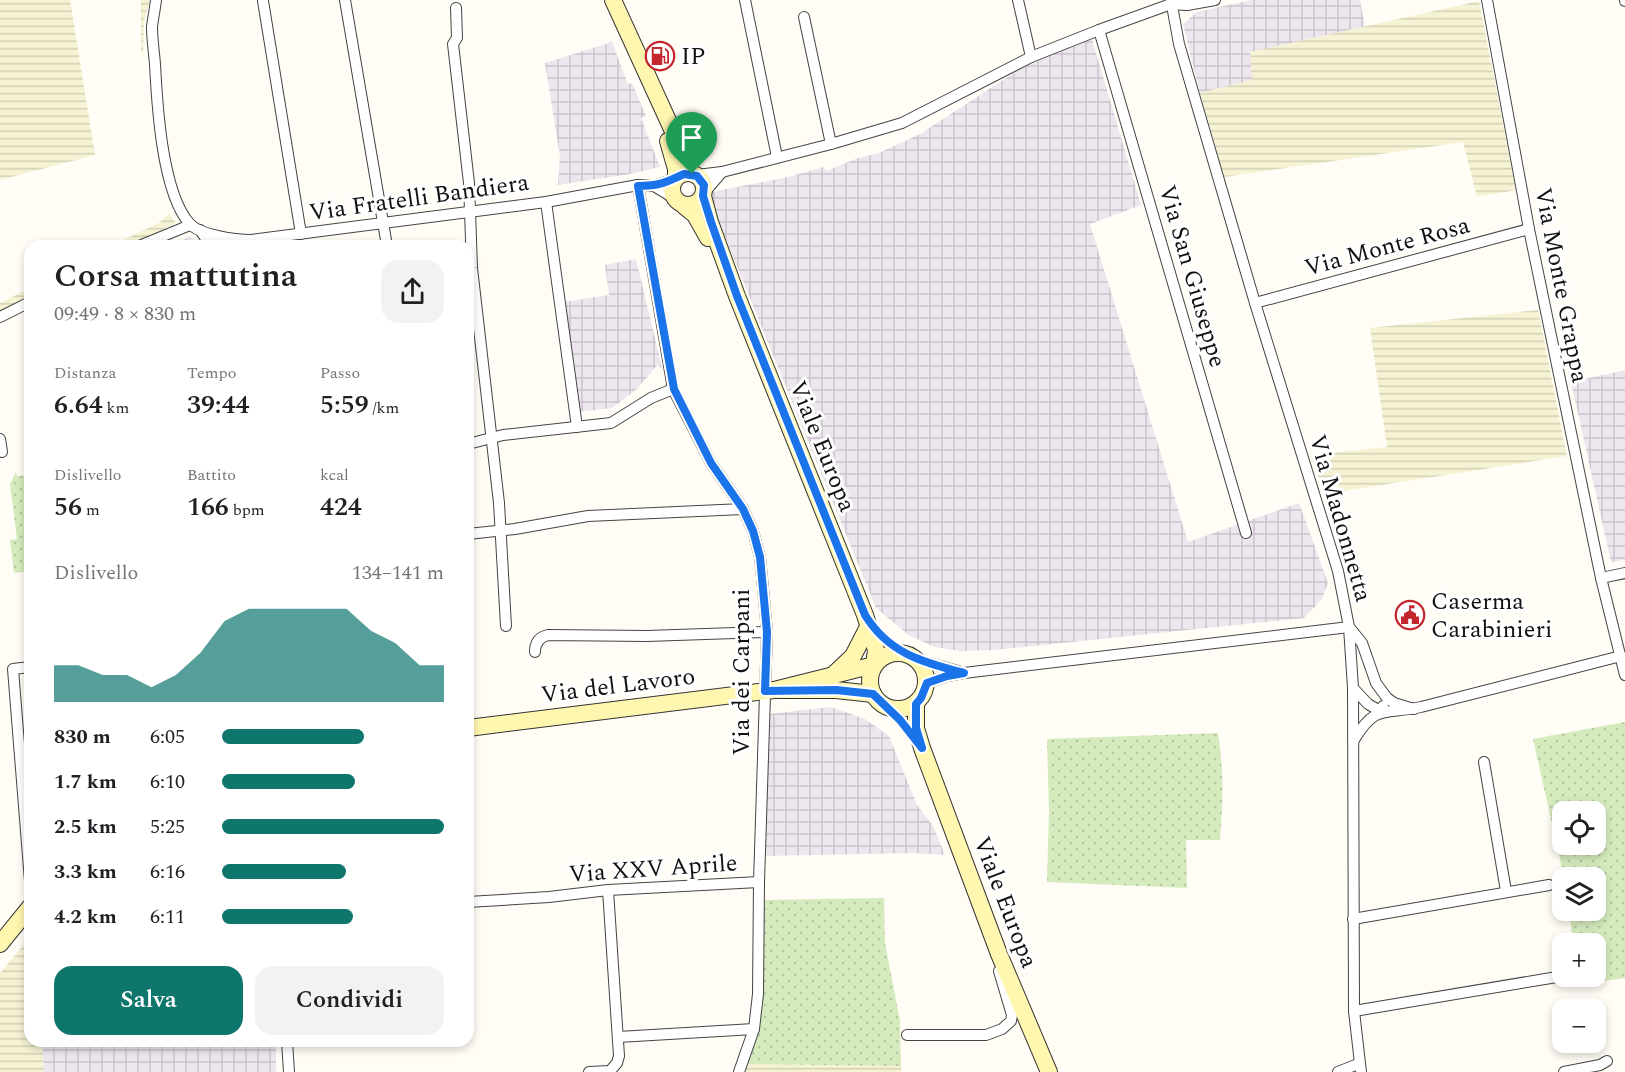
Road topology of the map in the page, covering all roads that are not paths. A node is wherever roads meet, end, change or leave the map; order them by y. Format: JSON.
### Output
{"nodes":[{"id":1,"x":156,"y":0,"type":"edge"},
{"id":2,"x":345,"y":0,"type":"edge"},
{"id":3,"x":614,"y":0,"type":"edge"},
{"id":4,"x":745,"y":0,"type":"edge"},
{"id":5,"x":1018,"y":0,"type":"edge"},
{"id":6,"x":1215,"y":0,"type":"edge"},
{"id":7,"x":1487,"y":0,"type":"edge"},
{"id":8,"x":263,"y":1,"type":"edge"},
{"id":9,"x":1171,"y":2,"type":"edge"},
{"id":10,"x":456,"y":8,"type":"dead end"},
{"id":11,"x":804,"y":17,"type":"dead end"},
{"id":12,"x":1099,"y":30,"type":"junction"},
{"id":13,"x":1031,"y":57,"type":"junction"},
{"id":14,"x":831,"y":144,"type":"junction"},
{"id":15,"x":777,"y":157,"type":"junction"},
{"id":16,"x":722,"y":172,"type":"junction"},
{"id":17,"x":685,"y":177,"type":"junction"},
{"id":18,"x":638,"y":186,"type":"junction"},
{"id":19,"x":654,"y":186,"type":"junction"},
{"id":20,"x":704,"y":194,"type":"junction"},
{"id":21,"x":546,"y":202,"type":"junction"},
{"id":22,"x":679,"y":202,"type":"junction"},
{"id":23,"x":469,"y":211,"type":"junction"},
{"id":24,"x":384,"y":222,"type":"junction"},
{"id":25,"x":195,"y":227,"type":"junction"},
{"id":26,"x":1529,"y":229,"type":"junction"},
{"id":27,"x":301,"y":234,"type":"junction"},
{"id":28,"x":157,"y":240,"type":"edge"},
{"id":29,"x":206,"y":240,"type":"edge"},
{"id":30,"x":229,"y":240,"type":"edge"},
{"id":31,"x":251,"y":240,"type":"edge"},
{"id":32,"x":386,"y":240,"type":"edge"},
{"id":33,"x":471,"y":240,"type":"edge"},
{"id":34,"x":474,"y":286,"type":"edge"},
{"id":35,"x":737,"y":296,"type":"junction"},
{"id":36,"x":1255,"y":303,"type":"junction"},
{"id":37,"x":24,"y":305,"type":"edge"},
{"id":38,"x":0,"y":317,"type":"edge"},
{"id":39,"x":674,"y":389,"type":"junction"},
{"id":40,"x":577,"y":427,"type":"junction"},
{"id":41,"x":491,"y":438,"type":"junction"},
{"id":42,"x":0,"y":439,"type":"edge"},
{"id":43,"x":474,"y":442,"type":"edge"},
{"id":44,"x":2,"y":452,"type":"dead end"},
{"id":45,"x":743,"y":509,"type":"junction"},
{"id":46,"x":500,"y":531,"type":"junction"},
{"id":47,"x":474,"y":533,"type":"edge"},
{"id":48,"x":1246,"y":533,"type":"dead end"},
{"id":49,"x":1625,"y":573,"type":"edge"},
{"id":50,"x":1600,"y":578,"type":"junction"},
{"id":51,"x":866,"y":621,"type":"junction"},
{"id":52,"x":506,"y":626,"type":"dead end"},
{"id":53,"x":1349,"y":627,"type":"junction"},
{"id":54,"x":767,"y":632,"type":"junction"},
{"id":55,"x":535,"y":652,"type":"dead end"},
{"id":56,"x":1621,"y":656,"type":"junction"},
{"id":57,"x":912,"y":657,"type":"junction"},
{"id":58,"x":874,"y":665,"type":"junction"},
{"id":59,"x":24,"y":668,"type":"edge"},
{"id":60,"x":13,"y":669,"type":"junction"},
{"id":61,"x":0,"y":671,"type":"edge"},
{"id":62,"x":964,"y":673,"type":"junction"},
{"id":63,"x":1625,"y":675,"type":"edge"},
{"id":64,"x":832,"y":676,"type":"junction"},
{"id":65,"x":927,"y":683,"type":"junction"},
{"id":66,"x":1353,"y":688,"type":"junction"},
{"id":67,"x":770,"y":690,"type":"junction"},
{"id":68,"x":873,"y":694,"type":"junction"},
{"id":69,"x":1387,"y":698,"type":"junction"},
{"id":70,"x":916,"y":704,"type":"junction"},
{"id":71,"x":889,"y":708,"type":"junction"},
{"id":72,"x":1414,"y":709,"type":"junction"},
{"id":73,"x":1380,"y":711,"type":"junction"},
{"id":74,"x":474,"y":727,"type":"edge"},
{"id":75,"x":1353,"y":742,"type":"junction"},
{"id":76,"x":922,"y":748,"type":"junction"},
{"id":77,"x":1484,"y":762,"type":"dead end"},
{"id":78,"x":24,"y":806,"type":"edge"},
{"id":79,"x":759,"y":882,"type":"junction"},
{"id":80,"x":1549,"y":885,"type":"dead end"},
{"id":81,"x":608,"y":890,"type":"junction"},
{"id":82,"x":1506,"y":891,"type":"junction"},
{"id":83,"x":474,"y":902,"type":"edge"},
{"id":84,"x":24,"y":914,"type":"edge"},
{"id":85,"x":1353,"y":919,"type":"junction"},
{"id":86,"x":0,"y":944,"type":"edge"},
{"id":87,"x":999,"y":954,"type":"junction"},
{"id":88,"x":1552,"y":978,"type":"edge"},
{"id":89,"x":1354,"y":1011,"type":"junction"},
{"id":90,"x":754,"y":1029,"type":"junction"},
{"id":91,"x":907,"y":1035,"type":"dead end"},
{"id":92,"x":618,"y":1037,"type":"junction"},
{"id":93,"x":287,"y":1047,"type":"edge"},
{"id":94,"x":1607,"y":1061,"type":"dead end"},
{"id":95,"x":1360,"y":1068,"type":"edge"},
{"id":96,"x":289,"y":1072,"type":"edge"},
{"id":97,"x":589,"y":1072,"type":"edge"},
{"id":98,"x":739,"y":1072,"type":"edge"},
{"id":99,"x":1049,"y":1072,"type":"edge"},
{"id":100,"x":1338,"y":1072,"type":"edge"},
{"id":101,"x":1564,"y":1072,"type":"edge"}],
"edges":[{"from":1,"to":25,"type":"street"},
{"from":2,"to":24,"type":"street"},
{"from":3,"to":17,"type":"main road"},
{"from":4,"to":15,"type":"street"},
{"from":5,"to":13,"type":"street"},
{"from":6,"to":9,"type":"street"},
{"from":7,"to":26,"type":"street","name":"Via Monte Grappa"},
{"from":8,"to":27,"type":"street"},
{"from":9,"to":12,"type":"street","name":"Via Fratelli Bandiera"},
{"from":9,"to":36,"type":"street","name":"Via Madonnetta"},
{"from":10,"to":23,"type":"street"},
{"from":11,"to":14,"type":"street"},
{"from":12,"to":13,"type":"street","name":"Via Fratelli Bandiera"},
{"from":12,"to":48,"type":"street","name":"Via San Giuseppe"},
{"from":13,"to":14,"type":"street","name":"Via Fratelli Bandiera"},
{"from":14,"to":15,"type":"street","name":"Via Fratelli Bandiera"},
{"from":15,"to":16,"type":"street","name":"Via Fratelli Bandiera"},
{"from":16,"to":17,"type":"street","name":"Via Fratelli Bandiera"},
{"from":16,"to":20,"type":"street"},
{"from":17,"to":19,"type":"street","name":"Via Fratelli Bandiera"},
{"from":17,"to":20,"type":"main road"},
{"from":17,"to":22,"type":"main road"},
{"from":18,"to":19,"type":"street","name":"Via Fratelli Bandiera"},
{"from":18,"to":21,"type":"street","name":"Via Fratelli Bandiera"},
{"from":18,"to":39,"type":"street","name":"Via dei Carpani"},
{"from":19,"to":22,"type":"street"},
{"from":20,"to":22,"type":"main road"},
{"from":20,"to":35,"type":"main road"},
{"from":21,"to":23,"type":"street","name":"Via Fratelli Bandiera"},
{"from":21,"to":40,"type":"street"},
{"from":22,"to":35,"type":"main road"},
{"from":23,"to":24,"type":"street","name":"Via Fratelli Bandiera"},
{"from":23,"to":33,"type":"street"},
{"from":24,"to":27,"type":"street","name":"Via Fratelli Bandiera"},
{"from":24,"to":32,"type":"street"},
{"from":25,"to":28,"type":"street"},
{"from":25,"to":29,"type":"street"},
{"from":25,"to":30,"type":"street","name":"Via Fratelli Bandiera"},
{"from":26,"to":36,"type":"street","name":"Via Monte Rosa"},
{"from":26,"to":50,"type":"street","name":"Via Monte Grappa"},
{"from":27,"to":31,"type":"street","name":"Via Fratelli Bandiera"},
{"from":34,"to":41,"type":"street"},
{"from":35,"to":51,"type":"main road","name":"Viale Europa"},
{"from":36,"to":53,"type":"street","name":"Via Madonnetta"},
{"from":37,"to":38,"type":"street"},
{"from":39,"to":40,"type":"street"},
{"from":39,"to":45,"type":"street","name":"Via dei Carpani"},
{"from":40,"to":41,"type":"street"},
{"from":41,"to":43,"type":"street"},
{"from":41,"to":46,"type":"street"},
{"from":42,"to":44,"type":"street"},
{"from":45,"to":46,"type":"street"},
{"from":45,"to":54,"type":"street","name":"Via dei Carpani"},
{"from":46,"to":47,"type":"street"},
{"from":46,"to":52,"type":"street"},
{"from":49,"to":50,"type":"street"},
{"from":50,"to":56,"type":"street","name":"Via Monte Grappa"},
{"from":51,"to":57,"type":"main road","name":"Viale Europa"},
{"from":51,"to":58,"type":"main road","name":"Viale Europa"},
{"from":51,"to":64,"type":"main road"},
{"from":53,"to":62,"type":"street"},
{"from":53,"to":66,"type":"street","name":"Via Madonnetta"},
{"from":53,"to":69,"type":"street"},
{"from":54,"to":55,"type":"street"},
{"from":54,"to":67,"type":"street","name":"Via dei Carpani"},
{"from":56,"to":63,"type":"street","name":"Via Monte Grappa"},
{"from":56,"to":72,"type":"street"},
{"from":57,"to":58,"type":"main road"},
{"from":57,"to":62,"type":"street"},
{"from":57,"to":65,"type":"main road"},
{"from":58,"to":64,"type":"main road","name":"Via del Lavoro"},
{"from":58,"to":68,"type":"main road"},
{"from":59,"to":60,"type":"street"},
{"from":60,"to":61,"type":"street"},
{"from":60,"to":78,"type":"street"},
{"from":62,"to":65,"type":"street"},
{"from":64,"to":67,"type":"main road","name":"Via del Lavoro"},
{"from":65,"to":70,"type":"main road"},
{"from":66,"to":73,"type":"street"},
{"from":66,"to":75,"type":"street","name":"Via Madonnetta"},
{"from":67,"to":68,"type":"main road","name":"Via del Lavoro"},
{"from":67,"to":74,"type":"main road","name":"Via del Lavoro"},
{"from":67,"to":79,"type":"street","name":"Via dei Carpani"},
{"from":68,"to":71,"type":"main road"},
{"from":69,"to":72,"type":"street"},
{"from":69,"to":73,"type":"street"},
{"from":70,"to":71,"type":"main road"},
{"from":70,"to":76,"type":"main road","name":"Viale Europa"},
{"from":71,"to":76,"type":"main road","name":"Viale Europa"},
{"from":72,"to":73,"type":"street"},
{"from":73,"to":75,"type":"street"},
{"from":75,"to":85,"type":"street","name":"Via Madonnetta"},
{"from":76,"to":87,"type":"main road","name":"Viale Europa"},
{"from":77,"to":82,"type":"street"},
{"from":79,"to":81,"type":"street","name":"Via XXV Aprile"},
{"from":79,"to":90,"type":"street","name":"Via dei Carpani"},
{"from":80,"to":82,"type":"street"},
{"from":81,"to":83,"type":"street","name":"Via XXV Aprile"},
{"from":81,"to":92,"type":"street"},
{"from":82,"to":85,"type":"street"},
{"from":84,"to":86,"type":"main road"},
{"from":85,"to":89,"type":"street","name":"Via Madonnetta"},
{"from":87,"to":91,"type":"street"},
{"from":87,"to":99,"type":"main road","name":"Viale Europa"},
{"from":88,"to":89,"type":"street"},
{"from":89,"to":95,"type":"street","name":"Via Madonnetta"},
{"from":90,"to":92,"type":"street"},
{"from":90,"to":98,"type":"street","name":"Via dei Carpani"},
{"from":92,"to":97,"type":"street"},
{"from":93,"to":96,"type":"street"},
{"from":94,"to":101,"type":"street"},
{"from":95,"to":100,"type":"street","name":"Via Madonnetta"}]}
